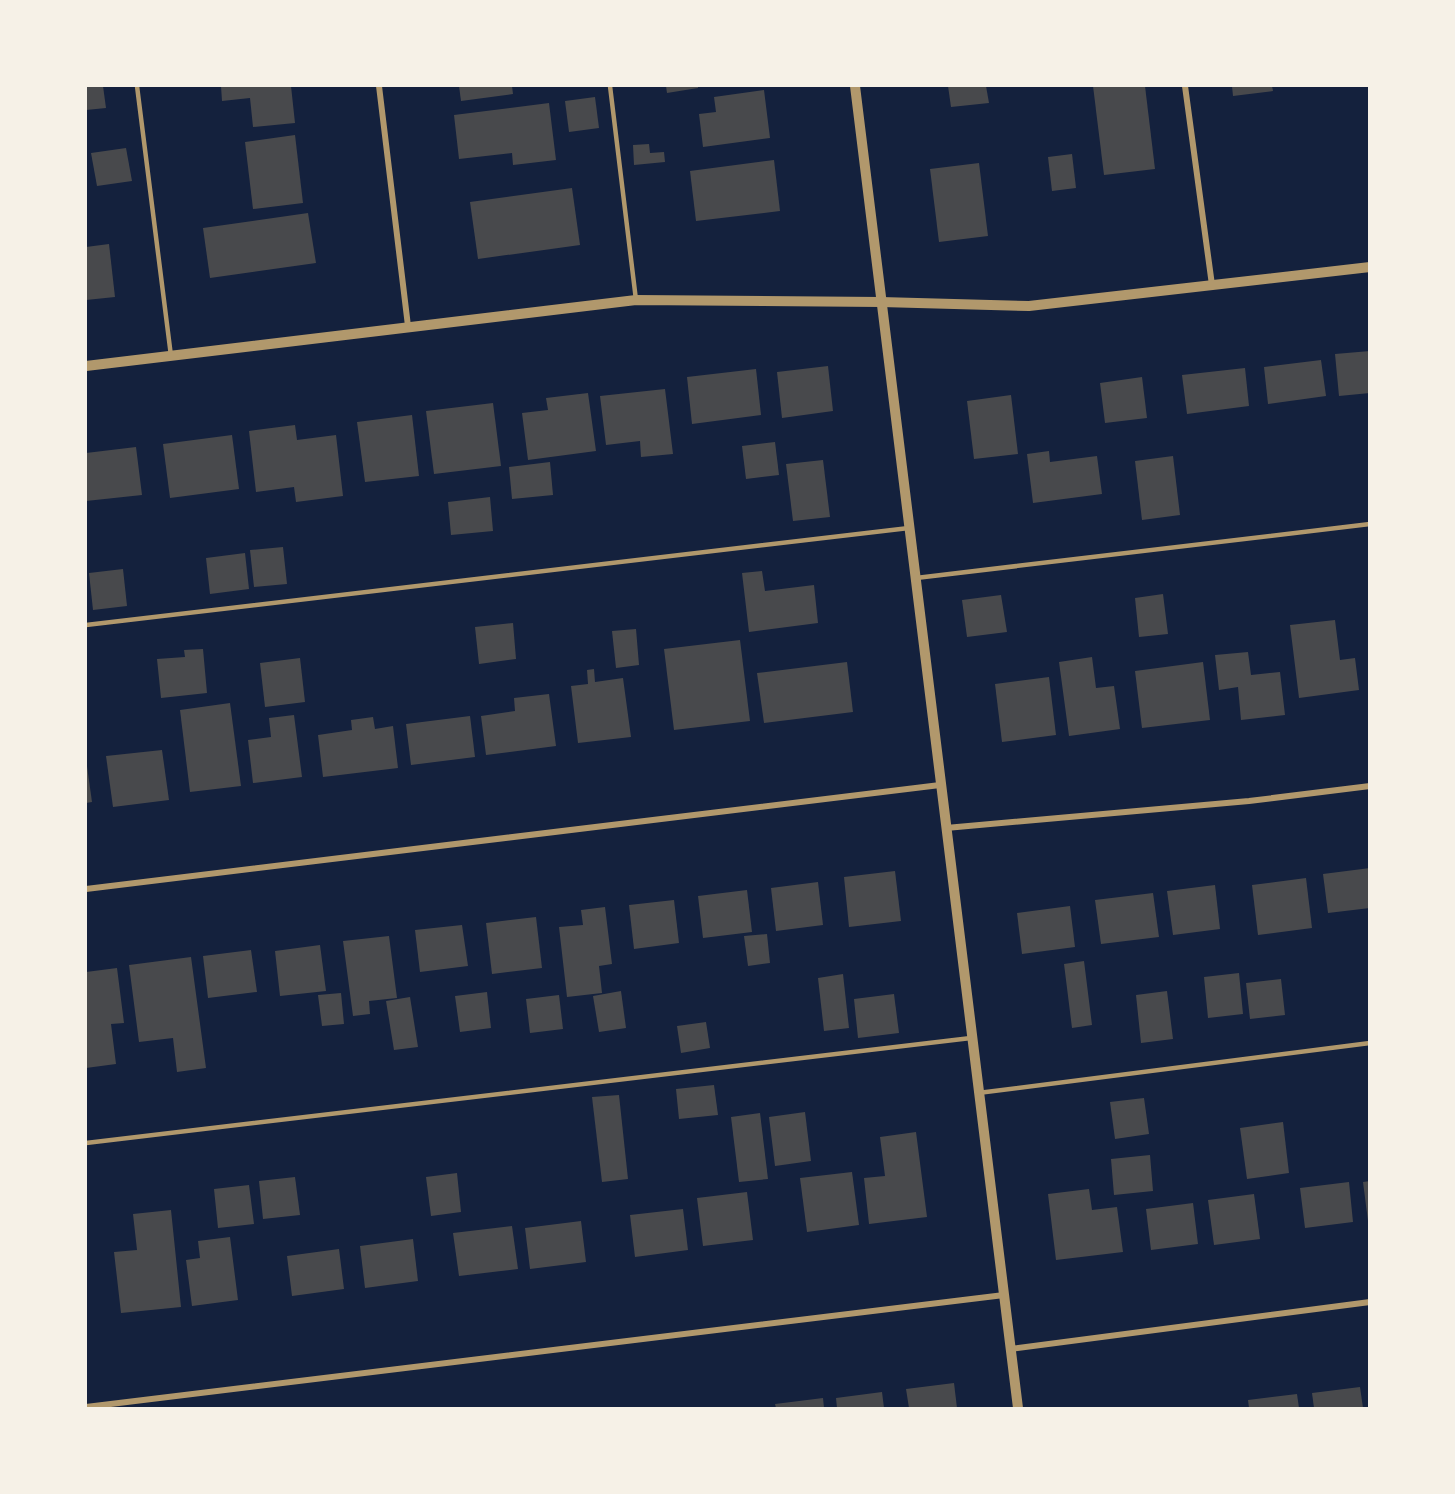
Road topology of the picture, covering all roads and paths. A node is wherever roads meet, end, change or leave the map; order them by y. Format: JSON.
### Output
{"nodes":[{"id":1,"x":137,"y":86,"type":"edge"},
{"id":2,"x":379,"y":86,"type":"edge"},
{"id":3,"x":610,"y":86,"type":"edge"},
{"id":4,"x":855,"y":86,"type":"edge"},
{"id":5,"x":1185,"y":86,"type":"edge"},
{"id":6,"x":1370,"y":267,"type":"edge"},
{"id":7,"x":1212,"y":286,"type":"junction"},
{"id":8,"x":636,"y":300,"type":"junction"},
{"id":9,"x":881,"y":302,"type":"junction"},
{"id":10,"x":408,"y":326,"type":"junction"},
{"id":11,"x":171,"y":356,"type":"junction"},
{"id":12,"x":86,"y":366,"type":"edge"},
{"id":13,"x":1370,"y":525,"type":"edge"},
{"id":14,"x":909,"y":528,"type":"junction"},
{"id":15,"x":915,"y":578,"type":"junction"},
{"id":16,"x":86,"y":625,"type":"edge"},
{"id":17,"x":940,"y":785,"type":"junction"},
{"id":18,"x":1370,"y":786,"type":"edge"},
{"id":19,"x":946,"y":828,"type":"junction"},
{"id":20,"x":86,"y":889,"type":"edge"},
{"id":21,"x":972,"y":1038,"type":"junction"},
{"id":22,"x":1370,"y":1043,"type":"edge"},
{"id":23,"x":978,"y":1093,"type":"junction"},
{"id":24,"x":86,"y":1143,"type":"edge"},
{"id":25,"x":1004,"y":1295,"type":"junction"},
{"id":26,"x":1370,"y":1302,"type":"edge"},
{"id":27,"x":1010,"y":1349,"type":"junction"},
{"id":28,"x":86,"y":1407,"type":"edge"},
{"id":29,"x":1018,"y":1408,"type":"edge"}],
"edges":[{"from":1,"to":11,"type":"lane"},
{"from":2,"to":10,"type":"street"},
{"from":3,"to":8,"type":"lane"},
{"from":4,"to":9,"type":"street"},
{"from":5,"to":7,"type":"street"},
{"from":6,"to":7,"type":"street"},
{"from":7,"to":9,"type":"street"},
{"from":8,"to":9,"type":"street"},
{"from":8,"to":10,"type":"street"},
{"from":9,"to":14,"type":"street"},
{"from":10,"to":11,"type":"street"},
{"from":11,"to":12,"type":"street"},
{"from":13,"to":15,"type":"lane"},
{"from":14,"to":15,"type":"street"},
{"from":14,"to":16,"type":"lane"},
{"from":15,"to":17,"type":"street"},
{"from":17,"to":19,"type":"street"},
{"from":17,"to":20,"type":"street"},
{"from":18,"to":19,"type":"street"},
{"from":19,"to":21,"type":"street"},
{"from":21,"to":23,"type":"street"},
{"from":21,"to":24,"type":"lane"},
{"from":22,"to":23,"type":"lane"},
{"from":23,"to":25,"type":"street"},
{"from":25,"to":27,"type":"street"},
{"from":25,"to":28,"type":"street"},
{"from":26,"to":27,"type":"street"},
{"from":27,"to":29,"type":"street"}]}
